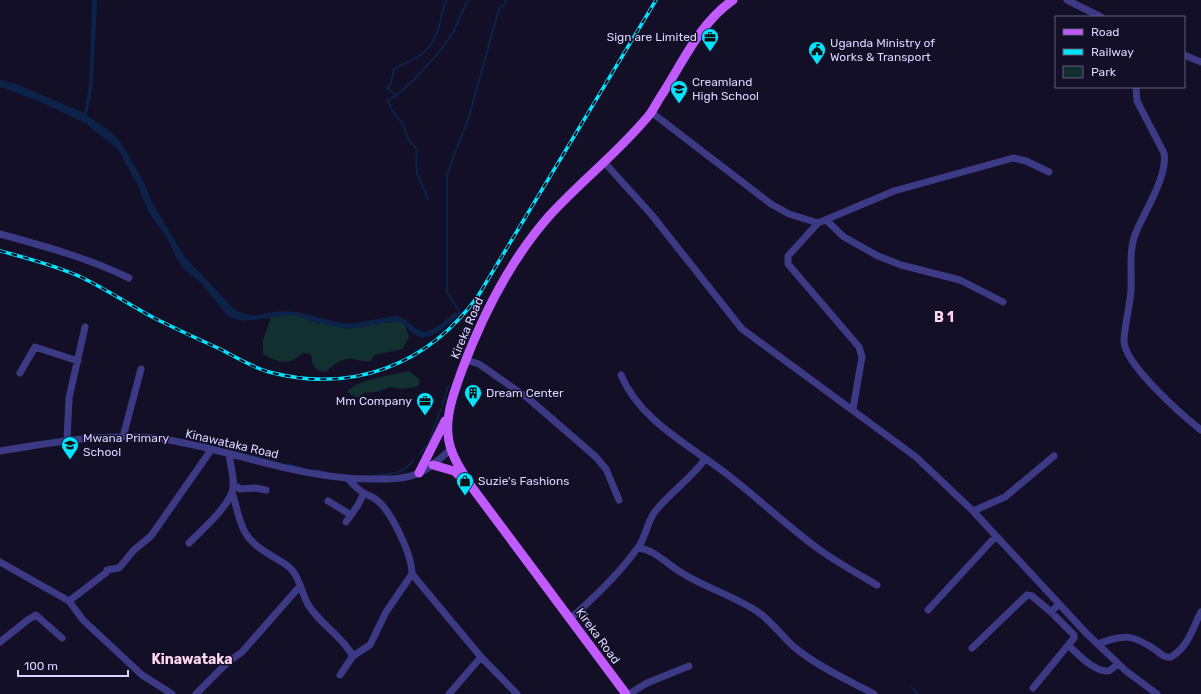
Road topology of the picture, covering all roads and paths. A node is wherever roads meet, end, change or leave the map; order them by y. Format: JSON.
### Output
{"nodes":[{"id":1,"x":733,"y":0,"type":"edge"},
{"id":2,"x":1067,"y":0,"type":"edge"},
{"id":3,"x":1099,"y":16,"type":"edge"},
{"id":4,"x":1185,"y":55,"type":"edge"},
{"id":5,"x":1201,"y":62,"type":"edge"},
{"id":6,"x":1136,"y":88,"type":"edge"},
{"id":7,"x":651,"y":112,"type":"junction"},
{"id":8,"x":604,"y":162,"type":"junction"},
{"id":9,"x":1049,"y":172,"type":"dead end"},
{"id":10,"x":826,"y":220,"type":"junction"},
{"id":11,"x":818,"y":223,"type":"junction"},
{"id":12,"x":0,"y":234,"type":"edge"},
{"id":13,"x":129,"y":278,"type":"dead end"},
{"id":14,"x":1003,"y":302,"type":"dead end"},
{"id":15,"x":85,"y":327,"type":"dead end"},
{"id":16,"x":466,"y":360,"type":"junction"},
{"id":17,"x":78,"y":361,"type":"junction"},
{"id":18,"x":141,"y":370,"type":"dead end"},
{"id":19,"x":20,"y":373,"type":"dead end"},
{"id":20,"x":621,"y":375,"type":"dead end"},
{"id":21,"x":450,"y":408,"type":"junction"},
{"id":22,"x":853,"y":409,"type":"junction"},
{"id":23,"x":1201,"y":430,"type":"edge"},
{"id":24,"x":122,"y":437,"type":"junction"},
{"id":25,"x":67,"y":441,"type":"junction"},
{"id":26,"x":210,"y":450,"type":"junction"},
{"id":27,"x":451,"y":450,"type":"junction"},
{"id":28,"x":0,"y":451,"type":"edge"},
{"id":29,"x":230,"y":454,"type":"junction"},
{"id":30,"x":1054,"y":456,"type":"dead end"},
{"id":31,"x":705,"y":460,"type":"junction"},
{"id":32,"x":433,"y":465,"type":"junction"},
{"id":33,"x":420,"y":473,"type":"junction"},
{"id":34,"x":348,"y":479,"type":"junction"},
{"id":35,"x":233,"y":484,"type":"junction"},
{"id":36,"x":471,"y":486,"type":"junction"},
{"id":37,"x":266,"y":490,"type":"dead end"},
{"id":38,"x":232,"y":492,"type":"junction"},
{"id":39,"x":364,"y":493,"type":"junction"},
{"id":40,"x":619,"y":500,"type":"dead end"},
{"id":41,"x":328,"y":501,"type":"dead end"},
{"id":42,"x":973,"y":511,"type":"junction"},
{"id":43,"x":350,"y":515,"type":"junction"},
{"id":44,"x":346,"y":522,"type":"dead end"},
{"id":45,"x":996,"y":536,"type":"junction"},
{"id":46,"x":189,"y":543,"type":"dead end"},
{"id":47,"x":638,"y":548,"type":"junction"},
{"id":48,"x":0,"y":562,"type":"edge"},
{"id":49,"x":412,"y":574,"type":"junction"},
{"id":50,"x":877,"y":585,"type":"dead end"},
{"id":51,"x":300,"y":586,"type":"junction"},
{"id":52,"x":69,"y":601,"type":"junction"},
{"id":53,"x":1058,"y":605,"type":"junction"},
{"id":54,"x":928,"y":610,"type":"dead end"},
{"id":55,"x":1051,"y":612,"type":"junction"},
{"id":56,"x":1201,"y":612,"type":"edge"},
{"id":57,"x":571,"y":618,"type":"junction"},
{"id":58,"x":62,"y":638,"type":"dead end"},
{"id":59,"x":0,"y":642,"type":"edge"},
{"id":60,"x":1098,"y":644,"type":"junction"},
{"id":61,"x":1069,"y":646,"type":"junction"},
{"id":62,"x":972,"y":648,"type":"dead end"},
{"id":63,"x":353,"y":656,"type":"junction"},
{"id":64,"x":481,"y":657,"type":"junction"},
{"id":65,"x":1118,"y":664,"type":"junction"},
{"id":66,"x":689,"y":666,"type":"dead end"},
{"id":67,"x":340,"y":675,"type":"dead end"},
{"id":68,"x":1033,"y":688,"type":"dead end"},
{"id":69,"x":172,"y":694,"type":"edge"},
{"id":70,"x":196,"y":694,"type":"edge"},
{"id":71,"x":449,"y":694,"type":"edge"},
{"id":72,"x":517,"y":694,"type":"edge"},
{"id":73,"x":626,"y":694,"type":"edge"},
{"id":74,"x":629,"y":694,"type":"edge"},
{"id":75,"x":874,"y":694,"type":"edge"},
{"id":76,"x":1157,"y":694,"type":"edge"}],
"edges":[{"from":1,"to":7,"type":"main road","name":"Kireka Road"},
{"from":2,"to":3,"type":"street"},
{"from":4,"to":5,"type":"street"},
{"from":6,"to":23,"type":"street"},
{"from":7,"to":8,"type":"main road","name":"Kireka Road"},
{"from":7,"to":11,"type":"street"},
{"from":8,"to":16,"type":"main road","name":"Kireka Road"},
{"from":8,"to":22,"type":"street"},
{"from":9,"to":10,"type":"street"},
{"from":10,"to":11,"type":"street"},
{"from":10,"to":14,"type":"street"},
{"from":11,"to":22,"type":"street"},
{"from":12,"to":13,"type":"street"},
{"from":15,"to":17,"type":"street"},
{"from":16,"to":21,"type":"main road","name":"Kireka Road"},
{"from":16,"to":40,"type":"street"},
{"from":17,"to":19,"type":"street"},
{"from":17,"to":25,"type":"street"},
{"from":18,"to":24,"type":"street"},
{"from":20,"to":31,"type":"street"},
{"from":21,"to":27,"type":"main road","name":"Kireka Road"},
{"from":21,"to":33,"type":"main road"},
{"from":22,"to":42,"type":"street"},
{"from":24,"to":25,"type":"street","name":"Kinawataka Road"},
{"from":24,"to":26,"type":"street","name":"Kinawataka Road"},
{"from":25,"to":28,"type":"street","name":"Kinawataka Road"},
{"from":26,"to":29,"type":"street","name":"Kinawataka Road"},
{"from":26,"to":52,"type":"street"},
{"from":27,"to":32,"type":"street","name":"Kinawataka Road"},
{"from":27,"to":36,"type":"main road","name":"Kireka Road"},
{"from":29,"to":34,"type":"street","name":"Kinawataka Road"},
{"from":29,"to":35,"type":"street"},
{"from":30,"to":42,"type":"street"},
{"from":31,"to":47,"type":"street"},
{"from":31,"to":50,"type":"street"},
{"from":32,"to":33,"type":"street","name":"Kinawataka Road"},
{"from":32,"to":36,"type":"main road"},
{"from":33,"to":34,"type":"street","name":"Kinawataka Road"},
{"from":34,"to":39,"type":"street"},
{"from":35,"to":37,"type":"street"},
{"from":35,"to":38,"type":"street"},
{"from":36,"to":57,"type":"main road","name":"Kireka Road"},
{"from":38,"to":46,"type":"street"},
{"from":38,"to":51,"type":"street"},
{"from":39,"to":43,"type":"street"},
{"from":39,"to":49,"type":"street"},
{"from":41,"to":43,"type":"street"},
{"from":42,"to":45,"type":"street"},
{"from":43,"to":44,"type":"street"},
{"from":45,"to":53,"type":"street"},
{"from":45,"to":54,"type":"street"},
{"from":47,"to":57,"type":"street"},
{"from":47,"to":75,"type":"street"},
{"from":48,"to":52,"type":"street"},
{"from":49,"to":63,"type":"street"},
{"from":49,"to":64,"type":"street"},
{"from":51,"to":63,"type":"street"},
{"from":51,"to":70,"type":"street"},
{"from":52,"to":69,"type":"street"},
{"from":53,"to":55,"type":"street"},
{"from":53,"to":60,"type":"street"},
{"from":55,"to":61,"type":"street"},
{"from":55,"to":62,"type":"street"},
{"from":56,"to":60,"type":"street"},
{"from":57,"to":73,"type":"main road","name":"Kireka Road"},
{"from":58,"to":59,"type":"street"},
{"from":60,"to":65,"type":"street"},
{"from":61,"to":65,"type":"street"},
{"from":61,"to":68,"type":"street"},
{"from":63,"to":67,"type":"street"},
{"from":64,"to":71,"type":"street"},
{"from":64,"to":72,"type":"street"},
{"from":65,"to":76,"type":"street"},
{"from":66,"to":74,"type":"street"}]}
